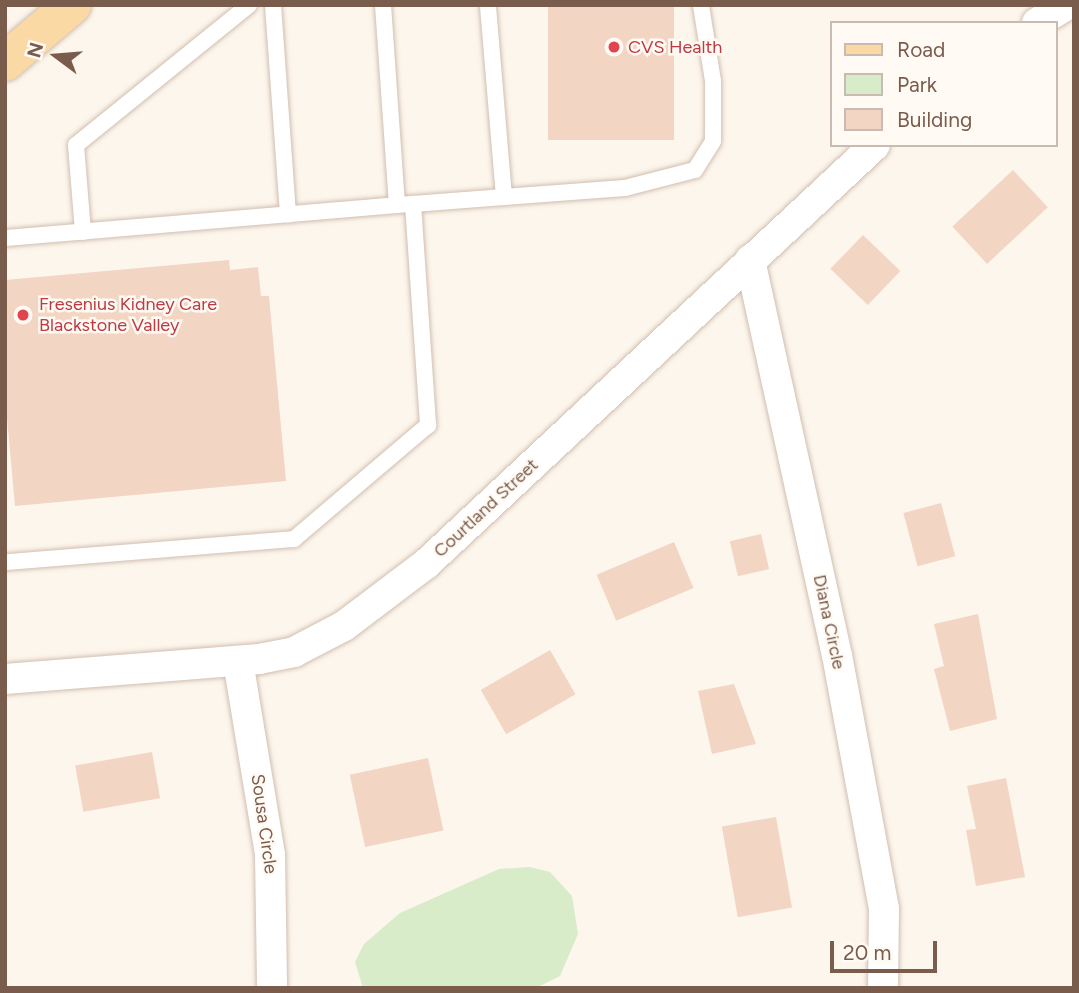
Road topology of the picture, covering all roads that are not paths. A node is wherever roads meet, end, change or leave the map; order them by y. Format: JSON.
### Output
{"nodes":[{"id":1,"x":72,"y":5,"type":"edge"},
{"id":2,"x":249,"y":5,"type":"edge"},
{"id":3,"x":273,"y":5,"type":"edge"},
{"id":4,"x":383,"y":5,"type":"edge"},
{"id":5,"x":488,"y":5,"type":"edge"},
{"id":6,"x":701,"y":5,"type":"edge"},
{"id":7,"x":1067,"y":5,"type":"edge"},
{"id":8,"x":1040,"y":21,"type":"edge"},
{"id":9,"x":5,"y":62,"type":"edge"},
{"id":10,"x":873,"y":147,"type":"edge"},
{"id":11,"x":503,"y":197,"type":"junction"},
{"id":12,"x":405,"y":204,"type":"junction"},
{"id":13,"x":288,"y":214,"type":"junction"},
{"id":14,"x":83,"y":232,"type":"junction"},
{"id":15,"x":5,"y":238,"type":"edge"},
{"id":16,"x":750,"y":260,"type":"junction"},
{"id":17,"x":5,"y":562,"type":"edge"},
{"id":18,"x":238,"y":662,"type":"junction"},
{"id":19,"x":5,"y":679,"type":"edge"},
{"id":20,"x":272,"y":988,"type":"edge"},
{"id":21,"x":883,"y":988,"type":"edge"}],
"edges":[{"from":1,"to":9,"type":"main road"},
{"from":2,"to":14,"type":"lane"},
{"from":3,"to":13,"type":"lane"},
{"from":4,"to":12,"type":"lane"},
{"from":5,"to":11,"type":"lane"},
{"from":6,"to":11,"type":"lane"},
{"from":7,"to":8,"type":"street"},
{"from":10,"to":16,"type":"street","name":"Courtland Street"},
{"from":11,"to":12,"type":"lane"},
{"from":12,"to":13,"type":"lane"},
{"from":12,"to":17,"type":"lane"},
{"from":13,"to":14,"type":"lane"},
{"from":14,"to":15,"type":"lane"},
{"from":16,"to":18,"type":"street","name":"Courtland Street"},
{"from":16,"to":21,"type":"street","name":"Diana Circle"},
{"from":18,"to":19,"type":"street","name":"Courtland Street"},
{"from":18,"to":20,"type":"street","name":"Sousa Circle"}]}
